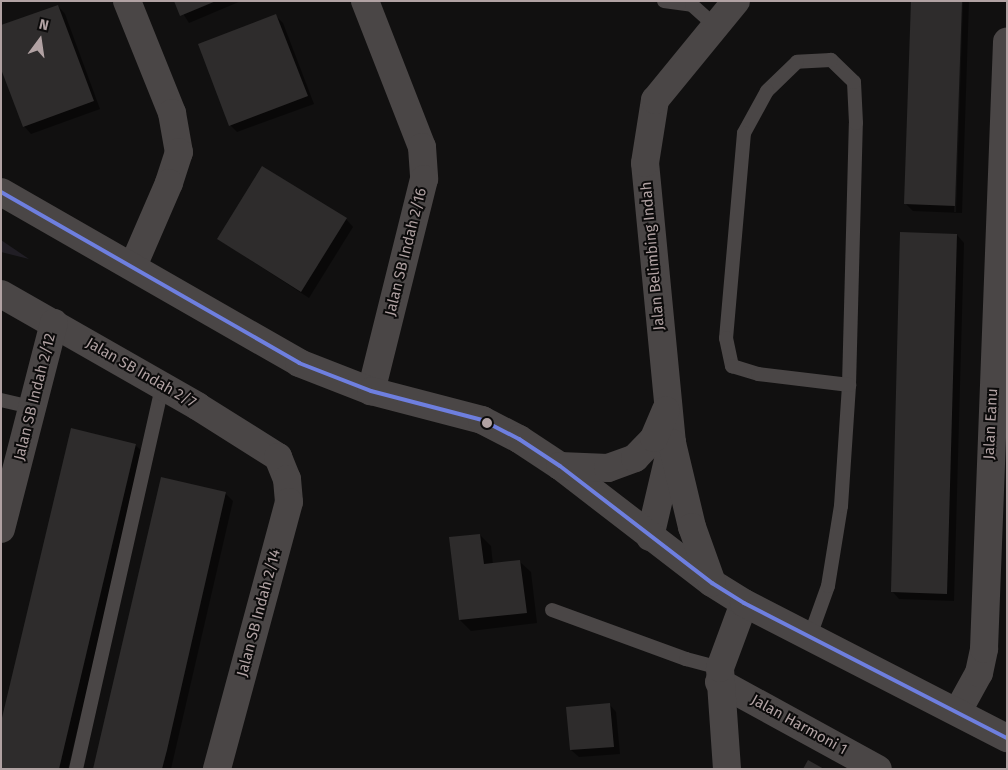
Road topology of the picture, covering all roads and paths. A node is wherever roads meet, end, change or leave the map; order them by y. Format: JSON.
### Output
{"nodes":[{"id":1,"x":127,"y":1,"type":"edge"},
{"id":2,"x":365,"y":1,"type":"edge"},
{"id":3,"x":664,"y":1,"type":"edge"},
{"id":4,"x":736,"y":1,"type":"edge"},
{"id":5,"x":692,"y":3,"type":"edge"},
{"id":6,"x":714,"y":25,"type":"junction"},
{"id":7,"x":1007,"y":41,"type":"edge"},
{"id":8,"x":1,"y":192,"type":"edge"},
{"id":9,"x":1004,"y":194,"type":"edge"},
{"id":10,"x":133,"y":266,"type":"junction"},
{"id":11,"x":1,"y":294,"type":"edge"},
{"id":12,"x":54,"y":323,"type":"junction"},
{"id":13,"x":849,"y":385,"type":"junction"},
{"id":14,"x":162,"y":386,"type":"junction"},
{"id":15,"x":371,"y":391,"type":"junction"},
{"id":16,"x":1,"y":400,"type":"edge"},
{"id":17,"x":32,"y":407,"type":"junction"},
{"id":18,"x":666,"y":410,"type":"junction"},
{"id":19,"x":672,"y":443,"type":"junction"},
{"id":20,"x":278,"y":457,"type":"joint"},
{"id":21,"x":560,"y":466,"type":"junction"},
{"id":22,"x":998,"y":479,"type":"edge"},
{"id":23,"x":2,"y":526,"type":"edge"},
{"id":24,"x":650,"y":537,"type":"junction"},
{"id":25,"x":712,"y":583,"type":"junction"},
{"id":26,"x":744,"y":603,"type":"junction"},
{"id":27,"x":552,"y":610,"type":"dead end"},
{"id":28,"x":810,"y":636,"type":"junction"},
{"id":29,"x":720,"y":675,"type":"junction"},
{"id":30,"x":958,"y":711,"type":"junction"},
{"id":31,"x":1007,"y":738,"type":"edge"},
{"id":32,"x":76,"y":769,"type":"edge"},
{"id":33,"x":217,"y":769,"type":"edge"},
{"id":34,"x":728,"y":769,"type":"edge"},
{"id":35,"x":878,"y":769,"type":"edge"}],
"edges":[{"from":1,"to":10,"type":"street"},
{"from":2,"to":15,"type":"street","name":"Jalan SB Indah 2/16"},
{"from":3,"to":5,"type":"lane"},
{"from":4,"to":6,"type":"street","name":"Jalan Belimbing Indah"},
{"from":5,"to":6,"type":"lane"},
{"from":6,"to":18,"type":"street","name":"Jalan Belimbing Indah"},
{"from":7,"to":9,"type":"street","name":"Jalan Eanu"},
{"from":8,"to":10,"type":"street"},
{"from":9,"to":22,"type":"street","name":"Jalan Eanu"},
{"from":10,"to":15,"type":"street"},
{"from":11,"to":12,"type":"street","name":"Jalan SB Indah 2/7"},
{"from":12,"to":14,"type":"street","name":"Jalan SB Indah 2/7"},
{"from":12,"to":17,"type":"street","name":"Jalan SB Indah 2/12"},
{"from":13,"to":13,"type":"lane"},
{"from":13,"to":28,"type":"lane"},
{"from":14,"to":20,"type":"street","name":"Jalan SB Indah 2/7"},
{"from":14,"to":32,"type":"lane"},
{"from":15,"to":21,"type":"street"},
{"from":16,"to":17,"type":"lane"},
{"from":17,"to":23,"type":"street","name":"Jalan SB Indah 2/12"},
{"from":18,"to":19,"type":"street","name":"Jalan Belimbing Indah"},
{"from":18,"to":21,"type":"street"},
{"from":19,"to":24,"type":"street","name":"Jalan Belimbing Indah"},
{"from":19,"to":25,"type":"street"},
{"from":20,"to":33,"type":"street","name":"Jalan SB Indah 2/14"},
{"from":21,"to":24,"type":"street"},
{"from":22,"to":30,"type":"street","name":"Jalan Eanu"},
{"from":24,"to":25,"type":"street"},
{"from":25,"to":26,"type":"street"},
{"from":26,"to":28,"type":"street"},
{"from":26,"to":29,"type":"street"},
{"from":27,"to":29,"type":"lane"},
{"from":28,"to":30,"type":"street"},
{"from":29,"to":34,"type":"street"},
{"from":29,"to":35,"type":"street","name":"Jalan Harmoni 1"},
{"from":30,"to":31,"type":"street"}]}
